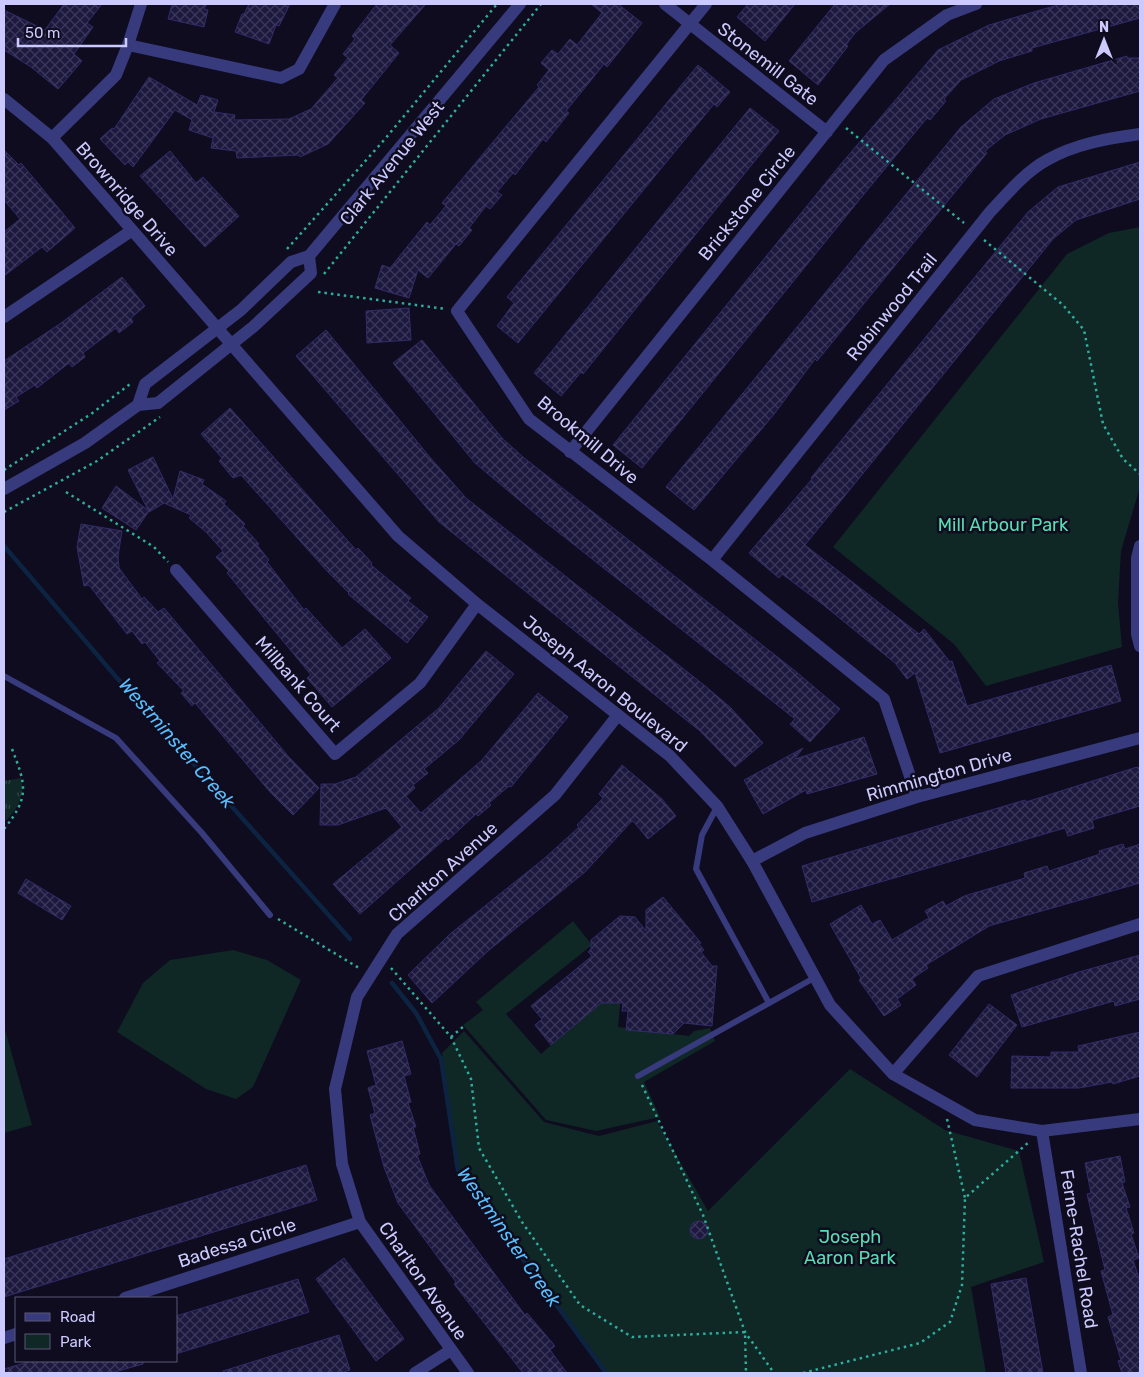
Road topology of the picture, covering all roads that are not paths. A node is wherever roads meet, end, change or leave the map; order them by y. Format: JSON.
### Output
{"nodes":[{"id":1,"x":141,"y":4,"type":"edge"},
{"id":2,"x":335,"y":4,"type":"edge"},
{"id":3,"x":520,"y":4,"type":"edge"},
{"id":4,"x":664,"y":4,"type":"edge"},
{"id":5,"x":706,"y":4,"type":"edge"},
{"id":6,"x":976,"y":4,"type":"edge"},
{"id":7,"x":688,"y":24,"type":"junction"},
{"id":8,"x":128,"y":45,"type":"junction"},
{"id":9,"x":4,"y":99,"type":"edge"},
{"id":10,"x":827,"y":132,"type":"junction"},
{"id":11,"x":1140,"y":134,"type":"edge"},
{"id":12,"x":52,"y":138,"type":"junction"},
{"id":13,"x":131,"y":231,"type":"junction"},
{"id":14,"x":309,"y":256,"type":"junction"},
{"id":15,"x":4,"y":318,"type":"edge"},
{"id":16,"x":217,"y":330,"type":"junction"},
{"id":17,"x":231,"y":346,"type":"junction"},
{"id":18,"x":138,"y":405,"type":"junction"},
{"id":19,"x":570,"y":452,"type":"junction"},
{"id":20,"x":4,"y":489,"type":"edge"},
{"id":21,"x":1140,"y":546,"type":"edge"},
{"id":22,"x":712,"y":560,"type":"junction"},
{"id":23,"x":176,"y":570,"type":"road end"},
{"id":24,"x":477,"y":604,"type":"junction"},
{"id":25,"x":1140,"y":646,"type":"edge"},
{"id":26,"x":4,"y":676,"type":"edge"},
{"id":27,"x":618,"y":715,"type":"junction"},
{"id":28,"x":1140,"y":738,"type":"edge"},
{"id":29,"x":917,"y":797,"type":"junction"},
{"id":30,"x":717,"y":806,"type":"junction"},
{"id":31,"x":752,"y":860,"type":"junction"},
{"id":32,"x":270,"y":915,"type":"road end"},
{"id":33,"x":1140,"y":924,"type":"edge"},
{"id":34,"x":814,"y":978,"type":"junction"},
{"id":35,"x":769,"y":1002,"type":"junction"},
{"id":36,"x":894,"y":1074,"type":"junction"},
{"id":37,"x":638,"y":1076,"type":"road end"},
{"id":38,"x":1140,"y":1119,"type":"edge"},
{"id":39,"x":1042,"y":1131,"type":"junction"},
{"id":40,"x":360,"y":1222,"type":"junction"},
{"id":41,"x":128,"y":1297,"type":"edge"},
{"id":42,"x":451,"y":1350,"type":"junction"},
{"id":43,"x":415,"y":1373,"type":"edge"},
{"id":44,"x":468,"y":1373,"type":"edge"},
{"id":45,"x":1081,"y":1373,"type":"edge"}],
"edges":[{"from":1,"to":8,"type":"street"},
{"from":2,"to":8,"type":"street"},
{"from":3,"to":14,"type":"street","name":"Clark Avenue West"},
{"from":4,"to":7,"type":"street","name":"Stonemill Gate"},
{"from":5,"to":7,"type":"street"},
{"from":6,"to":10,"type":"street","name":"Brickstone Circle"},
{"from":7,"to":10,"type":"street","name":"Stonemill Gate"},
{"from":7,"to":19,"type":"street","name":"Brookmill Drive"},
{"from":8,"to":12,"type":"street"},
{"from":9,"to":12,"type":"street","name":"Brownridge Drive"},
{"from":10,"to":19,"type":"street","name":"Brickstone Circle"},
{"from":11,"to":22,"type":"street","name":"Robinwood Trail"},
{"from":12,"to":13,"type":"street","name":"Brownridge Drive"},
{"from":13,"to":15,"type":"street"},
{"from":13,"to":16,"type":"street","name":"Brownridge Drive"},
{"from":14,"to":16,"type":"street","name":"Clark Avenue West"},
{"from":14,"to":17,"type":"street"},
{"from":16,"to":17,"type":"street","name":"Brownridge Drive"},
{"from":16,"to":18,"type":"street","name":"Clark Avenue West"},
{"from":17,"to":18,"type":"street"},
{"from":17,"to":24,"type":"street","name":"Joseph Aaron Boulevard"},
{"from":18,"to":20,"type":"street"},
{"from":19,"to":22,"type":"street","name":"Brookmill Drive"},
{"from":21,"to":25,"type":"street"},
{"from":22,"to":29,"type":"street","name":"Brookmill Drive"},
{"from":23,"to":24,"type":"street","name":"Millbank Court"},
{"from":24,"to":27,"type":"street","name":"Joseph Aaron Boulevard"},
{"from":26,"to":32,"type":"lane"},
{"from":27,"to":30,"type":"street","name":"Joseph Aaron Boulevard"},
{"from":27,"to":40,"type":"street","name":"Charlton Avenue"},
{"from":28,"to":29,"type":"street","name":"Rimmington Drive"},
{"from":29,"to":31,"type":"street","name":"Rimmington Drive"},
{"from":30,"to":31,"type":"street","name":"Joseph Aaron Boulevard"},
{"from":30,"to":35,"type":"lane"},
{"from":31,"to":34,"type":"street","name":"Joseph Aaron Boulevard"},
{"from":33,"to":36,"type":"street"},
{"from":34,"to":35,"type":"lane"},
{"from":34,"to":36,"type":"street","name":"Joseph Aaron Boulevard"},
{"from":35,"to":37,"type":"lane"},
{"from":36,"to":39,"type":"street","name":"Joseph Aaron Boulevard"},
{"from":38,"to":39,"type":"street","name":"Joseph Aaron Boulevard"},
{"from":39,"to":45,"type":"street","name":"Ferne-Rachel Road"},
{"from":40,"to":41,"type":"street","name":"Badessa Circle"},
{"from":40,"to":42,"type":"street","name":"Charlton Avenue"},
{"from":42,"to":43,"type":"street"},
{"from":42,"to":44,"type":"street","name":"Charlton Avenue"}]}
